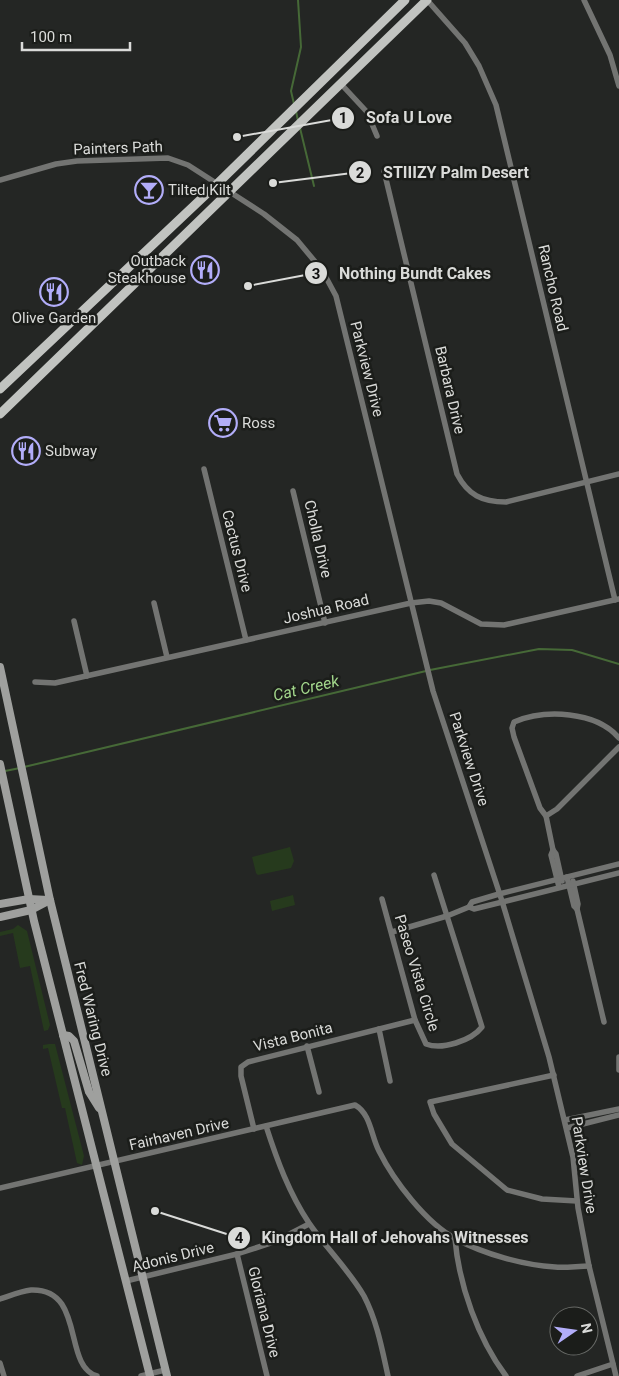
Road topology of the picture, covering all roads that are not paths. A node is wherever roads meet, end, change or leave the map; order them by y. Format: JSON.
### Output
{"nodes":[{"id":1,"x":405,"y":0,"type":"edge"},
{"id":2,"x":427,"y":0,"type":"edge"},
{"id":3,"x":584,"y":0,"type":"edge"},
{"id":4,"x":341,"y":84,"type":"junction"},
{"id":5,"x":619,"y":86,"type":"edge"},
{"id":6,"x":377,"y":136,"type":"dead end"},
{"id":7,"x":384,"y":171,"type":"dead end"},
{"id":8,"x":0,"y":180,"type":"edge"},
{"id":9,"x":217,"y":184,"type":"junction"},
{"id":10,"x":230,"y":192,"type":"junction"},
{"id":11,"x":0,"y":389,"type":"edge"},
{"id":12,"x":0,"y":414,"type":"edge"},
{"id":13,"x":204,"y":469,"type":"dead end"},
{"id":14,"x":619,"y":474,"type":"edge"},
{"id":15,"x":586,"y":482,"type":"junction"},
{"id":16,"x":293,"y":491,"type":"dead end"},
{"id":17,"x":617,"y":600,"type":"edge"},
{"id":18,"x":154,"y":603,"type":"dead end"},
{"id":19,"x":411,"y":603,"type":"junction"},
{"id":20,"x":74,"y":621,"type":"dead end"},
{"id":21,"x":325,"y":622,"type":"junction"},
{"id":22,"x":246,"y":640,"type":"junction"},
{"id":23,"x":167,"y":657,"type":"junction"},
{"id":24,"x":0,"y":667,"type":"edge"},
{"id":25,"x":87,"y":676,"type":"junction"},
{"id":26,"x":35,"y":682,"type":"dead end"},
{"id":27,"x":619,"y":738,"type":"edge"},
{"id":28,"x":619,"y":747,"type":"edge"},
{"id":29,"x":0,"y":764,"type":"edge"},
{"id":30,"x":546,"y":816,"type":"junction"},
{"id":31,"x":619,"y":864,"type":"edge"},
{"id":32,"x":607,"y":867,"type":"junction"},
{"id":33,"x":619,"y":873,"type":"edge"},
{"id":34,"x":609,"y":875,"type":"junction"},
{"id":35,"x":434,"y":876,"type":"dead end"},
{"id":36,"x":564,"y":878,"type":"junction"},
{"id":37,"x":566,"y":886,"type":"junction"},
{"id":38,"x":500,"y":894,"type":"junction"},
{"id":39,"x":29,"y":899,"type":"junction"},
{"id":40,"x":382,"y":899,"type":"dead end"},
{"id":41,"x":50,"y":900,"type":"junction"},
{"id":42,"x":502,"y":901,"type":"junction"},
{"id":43,"x":0,"y":904,"type":"edge"},
{"id":44,"x":469,"y":907,"type":"junction"},
{"id":45,"x":31,"y":910,"type":"junction"},
{"id":46,"x":448,"y":916,"type":"junction"},
{"id":47,"x":0,"y":917,"type":"edge"},
{"id":48,"x":392,"y":932,"type":"junction"},
{"id":49,"x":415,"y":1020,"type":"junction"},
{"id":50,"x":604,"y":1022,"type":"dead end"},
{"id":51,"x":379,"y":1030,"type":"junction"},
{"id":52,"x":62,"y":1035,"type":"junction"},
{"id":53,"x":307,"y":1046,"type":"junction"},
{"id":54,"x":619,"y":1058,"type":"edge"},
{"id":55,"x":619,"y":1070,"type":"edge"},
{"id":56,"x":554,"y":1076,"type":"junction"},
{"id":57,"x":390,"y":1081,"type":"dead end"},
{"id":58,"x":319,"y":1092,"type":"dead end"},
{"id":59,"x":619,"y":1109,"type":"edge"},
{"id":60,"x":103,"y":1114,"type":"junction"},
{"id":61,"x":619,"y":1115,"type":"edge"},
{"id":62,"x":565,"y":1120,"type":"junction"},
{"id":63,"x":266,"y":1126,"type":"junction"},
{"id":64,"x":567,"y":1128,"type":"junction"},
{"id":65,"x":254,"y":1129,"type":"junction"},
{"id":66,"x":115,"y":1162,"type":"junction"},
{"id":67,"x":98,"y":1166,"type":"junction"},
{"id":68,"x":0,"y":1188,"type":"edge"},
{"id":69,"x":578,"y":1202,"type":"junction"},
{"id":70,"x":309,"y":1224,"type":"junction"},
{"id":71,"x":455,"y":1239,"type":"junction"},
{"id":72,"x":237,"y":1254,"type":"junction"},
{"id":73,"x":589,"y":1266,"type":"junction"},
{"id":74,"x":142,"y":1277,"type":"junction"},
{"id":75,"x":126,"y":1281,"type":"junction"},
{"id":76,"x":0,"y":1299,"type":"edge"},
{"id":77,"x":0,"y":1363,"type":"edge"},
{"id":78,"x":613,"y":1364,"type":"junction"},
{"id":79,"x":166,"y":1373,"type":"edge"},
{"id":80,"x":150,"y":1375,"type":"edge"},
{"id":81,"x":4,"y":1376,"type":"edge"},
{"id":82,"x":97,"y":1376,"type":"edge"},
{"id":83,"x":141,"y":1376,"type":"edge"},
{"id":84,"x":267,"y":1376,"type":"edge"},
{"id":85,"x":388,"y":1376,"type":"edge"},
{"id":86,"x":506,"y":1376,"type":"edge"},
{"id":87,"x":576,"y":1376,"type":"edge"},
{"id":88,"x":616,"y":1376,"type":"edge"}],
"edges":[{"from":1,"to":9,"type":"main road"},
{"from":2,"to":4,"type":"main road"},
{"from":2,"to":15,"type":"street","name":"Rancho Road"},
{"from":3,"to":5,"type":"street"},
{"from":4,"to":6,"type":"street"},
{"from":4,"to":10,"type":"main road"},
{"from":7,"to":15,"type":"street","name":"Barbara Drive"},
{"from":8,"to":9,"type":"street","name":"Painters Path"},
{"from":9,"to":10,"type":"street","name":"Painters Path"},
{"from":9,"to":11,"type":"main road"},
{"from":10,"to":12,"type":"main road"},
{"from":10,"to":19,"type":"street","name":"Parkview Drive"},
{"from":13,"to":22,"type":"street","name":"Cactus Drive"},
{"from":14,"to":15,"type":"street","name":"Barbara Drive"},
{"from":15,"to":17,"type":"street","name":"Rancho Road"},
{"from":16,"to":21,"type":"street","name":"Cholla Drive"},
{"from":17,"to":19,"type":"street","name":"Joshua Road"},
{"from":18,"to":23,"type":"street"},
{"from":19,"to":21,"type":"street","name":"Joshua Road"},
{"from":19,"to":38,"type":"street","name":"Parkview Drive"},
{"from":20,"to":25,"type":"street"},
{"from":21,"to":22,"type":"street","name":"Joshua Road"},
{"from":22,"to":23,"type":"street","name":"Joshua Road"},
{"from":23,"to":25,"type":"street","name":"Joshua Road"},
{"from":24,"to":41,"type":"main road","name":"Fred Waring Drive"},
{"from":25,"to":26,"type":"street","name":"Joshua Road"},
{"from":27,"to":30,"type":"street"},
{"from":28,"to":30,"type":"street"},
{"from":29,"to":39,"type":"main road"},
{"from":30,"to":36,"type":"street"},
{"from":31,"to":32,"type":"street"},
{"from":32,"to":34,"type":"street"},
{"from":32,"to":36,"type":"street"},
{"from":33,"to":34,"type":"street"},
{"from":34,"to":37,"type":"street"},
{"from":35,"to":46,"type":"street","name":"Paseo Vista Circle"},
{"from":36,"to":37,"type":"street"},
{"from":36,"to":37,"type":"street"},
{"from":36,"to":38,"type":"street"},
{"from":37,"to":42,"type":"street"},
{"from":37,"to":50,"type":"street"},
{"from":38,"to":42,"type":"street","name":"Parkview Drive"},
{"from":38,"to":44,"type":"street"},
{"from":39,"to":41,"type":"main road"},
{"from":39,"to":43,"type":"main road"},
{"from":39,"to":45,"type":"main road"},
{"from":40,"to":48,"type":"street","name":"Paseo Vista Circle"},
{"from":41,"to":45,"type":"main road"},
{"from":41,"to":60,"type":"main road","name":"Fred Waring Drive"},
{"from":42,"to":44,"type":"street"},
{"from":42,"to":56,"type":"street","name":"Parkview Drive"},
{"from":44,"to":46,"type":"street"},
{"from":45,"to":47,"type":"main road"},
{"from":45,"to":52,"type":"main road"},
{"from":46,"to":48,"type":"street"},
{"from":46,"to":49,"type":"street","name":"Paseo Vista Circle"},
{"from":48,"to":49,"type":"street","name":"Paseo Vista Circle"},
{"from":49,"to":51,"type":"street","name":"Vista Bonita"},
{"from":51,"to":53,"type":"street","name":"Vista Bonita"},
{"from":51,"to":57,"type":"street"},
{"from":52,"to":60,"type":"main road"},
{"from":52,"to":67,"type":"main road"},
{"from":53,"to":58,"type":"street"},
{"from":53,"to":65,"type":"street","name":"Vista Bonita"},
{"from":54,"to":55,"type":"street"},
{"from":56,"to":62,"type":"street","name":"Parkview Drive"},
{"from":56,"to":69,"type":"street"},
{"from":59,"to":62,"type":"street"},
{"from":60,"to":66,"type":"main road","name":"Fred Waring Drive"},
{"from":61,"to":64,"type":"street"},
{"from":62,"to":64,"type":"street","name":"Parkview Drive"},
{"from":63,"to":65,"type":"street","name":"Fairhaven Drive"},
{"from":63,"to":70,"type":"street"},
{"from":63,"to":71,"type":"street","name":"Fairhaven Drive"},
{"from":64,"to":69,"type":"street","name":"Parkview Drive"},
{"from":65,"to":66,"type":"street","name":"Fairhaven Drive"},
{"from":66,"to":67,"type":"street","name":"Fairhaven Drive"},
{"from":66,"to":74,"type":"main road","name":"Fred Waring Drive"},
{"from":67,"to":68,"type":"street","name":"Fairhaven Drive"},
{"from":67,"to":75,"type":"main road"},
{"from":69,"to":73,"type":"street","name":"Parkview Drive"},
{"from":70,"to":72,"type":"street","name":"Adonis Drive"},
{"from":70,"to":85,"type":"street"},
{"from":71,"to":73,"type":"street"},
{"from":71,"to":86,"type":"street"},
{"from":72,"to":74,"type":"street","name":"Adonis Drive"},
{"from":72,"to":84,"type":"street","name":"Gloriana Drive"},
{"from":73,"to":78,"type":"street","name":"Parkview Drive"},
{"from":74,"to":75,"type":"street","name":"Adonis Drive"},
{"from":74,"to":79,"type":"main road","name":"Fred Waring Drive"},
{"from":75,"to":80,"type":"main road"},
{"from":76,"to":82,"type":"street"},
{"from":77,"to":81,"type":"street"},
{"from":78,"to":87,"type":"street"},
{"from":78,"to":88,"type":"street","name":"Parkview Drive"},
{"from":79,"to":80,"type":"street"},
{"from":80,"to":83,"type":"street"}]}
